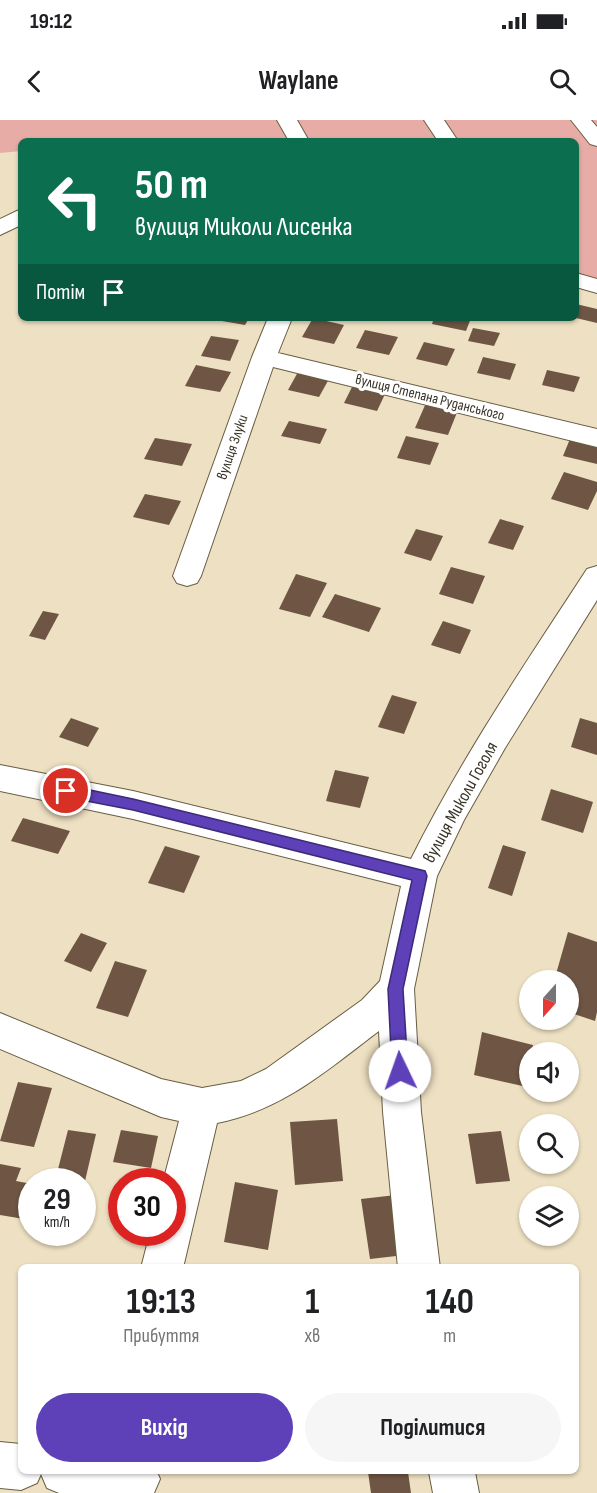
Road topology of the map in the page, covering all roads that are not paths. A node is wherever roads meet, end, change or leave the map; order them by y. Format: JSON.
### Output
{"nodes":[{"id":1,"x":287,"y":120,"type":"edge"},
{"id":2,"x":434,"y":120,"type":"edge"},
{"id":3,"x":581,"y":120,"type":"edge"},
{"id":4,"x":297,"y":138,"type":"edge"},
{"id":5,"x":446,"y":138,"type":"edge"},
{"id":6,"x":597,"y":140,"type":"edge"},
{"id":7,"x":18,"y":218,"type":"edge"},
{"id":8,"x":0,"y":228,"type":"edge"},
{"id":9,"x":579,"y":281,"type":"edge"},
{"id":10,"x":597,"y":286,"type":"edge"},
{"id":11,"x":279,"y":321,"type":"edge"},
{"id":12,"x":264,"y":357,"type":"junction"},
{"id":13,"x":597,"y":438,"type":"edge"},
{"id":14,"x":187,"y":576,"type":"dead end"},
{"id":15,"x":597,"y":576,"type":"edge"},
{"id":16,"x":0,"y":778,"type":"edge"},
{"id":17,"x":420,"y":876,"type":"junction"},
{"id":18,"x":396,"y":989,"type":"junction"},
{"id":19,"x":0,"y":1031,"type":"edge"},
{"id":20,"x":202,"y":1107,"type":"junction"},
{"id":21,"x":186,"y":1170,"type":"edge"},
{"id":22,"x":168,"y":1246,"type":"edge"},
{"id":23,"x":163,"y":1264,"type":"edge"},
{"id":24,"x":418,"y":1264,"type":"edge"},
{"id":25,"x":0,"y":1465,"type":"edge"},
{"id":26,"x":18,"y":1467,"type":"edge"},
{"id":27,"x":79,"y":1474,"type":"edge"},
{"id":28,"x":452,"y":1474,"type":"edge"},
{"id":29,"x":137,"y":1481,"type":"edge"},
{"id":30,"x":456,"y":1493,"type":"edge"}],
"edges":[{"from":1,"to":4,"type":"street"},
{"from":2,"to":5,"type":"street"},
{"from":3,"to":6,"type":"street"},
{"from":7,"to":8,"type":"street"},
{"from":9,"to":10,"type":"street"},
{"from":11,"to":12,"type":"street","name":"вулиця Злуки"},
{"from":12,"to":13,"type":"street","name":"вулиця Степана Руданського"},
{"from":12,"to":14,"type":"street","name":"вулиця Злуки"},
{"from":15,"to":17,"type":"street","name":"вулиця Миколи Гоголя"},
{"from":16,"to":17,"type":"street"},
{"from":17,"to":18,"type":"street","name":"вулиця Миколи Гоголя"},
{"from":18,"to":20,"type":"street"},
{"from":18,"to":24,"type":"street","name":"вулиця Миколи Гоголя"},
{"from":19,"to":20,"type":"street"},
{"from":20,"to":21,"type":"street"},
{"from":22,"to":23,"type":"street"},
{"from":25,"to":26,"type":"street"},
{"from":27,"to":29,"type":"street"},
{"from":28,"to":30,"type":"street"}]}
